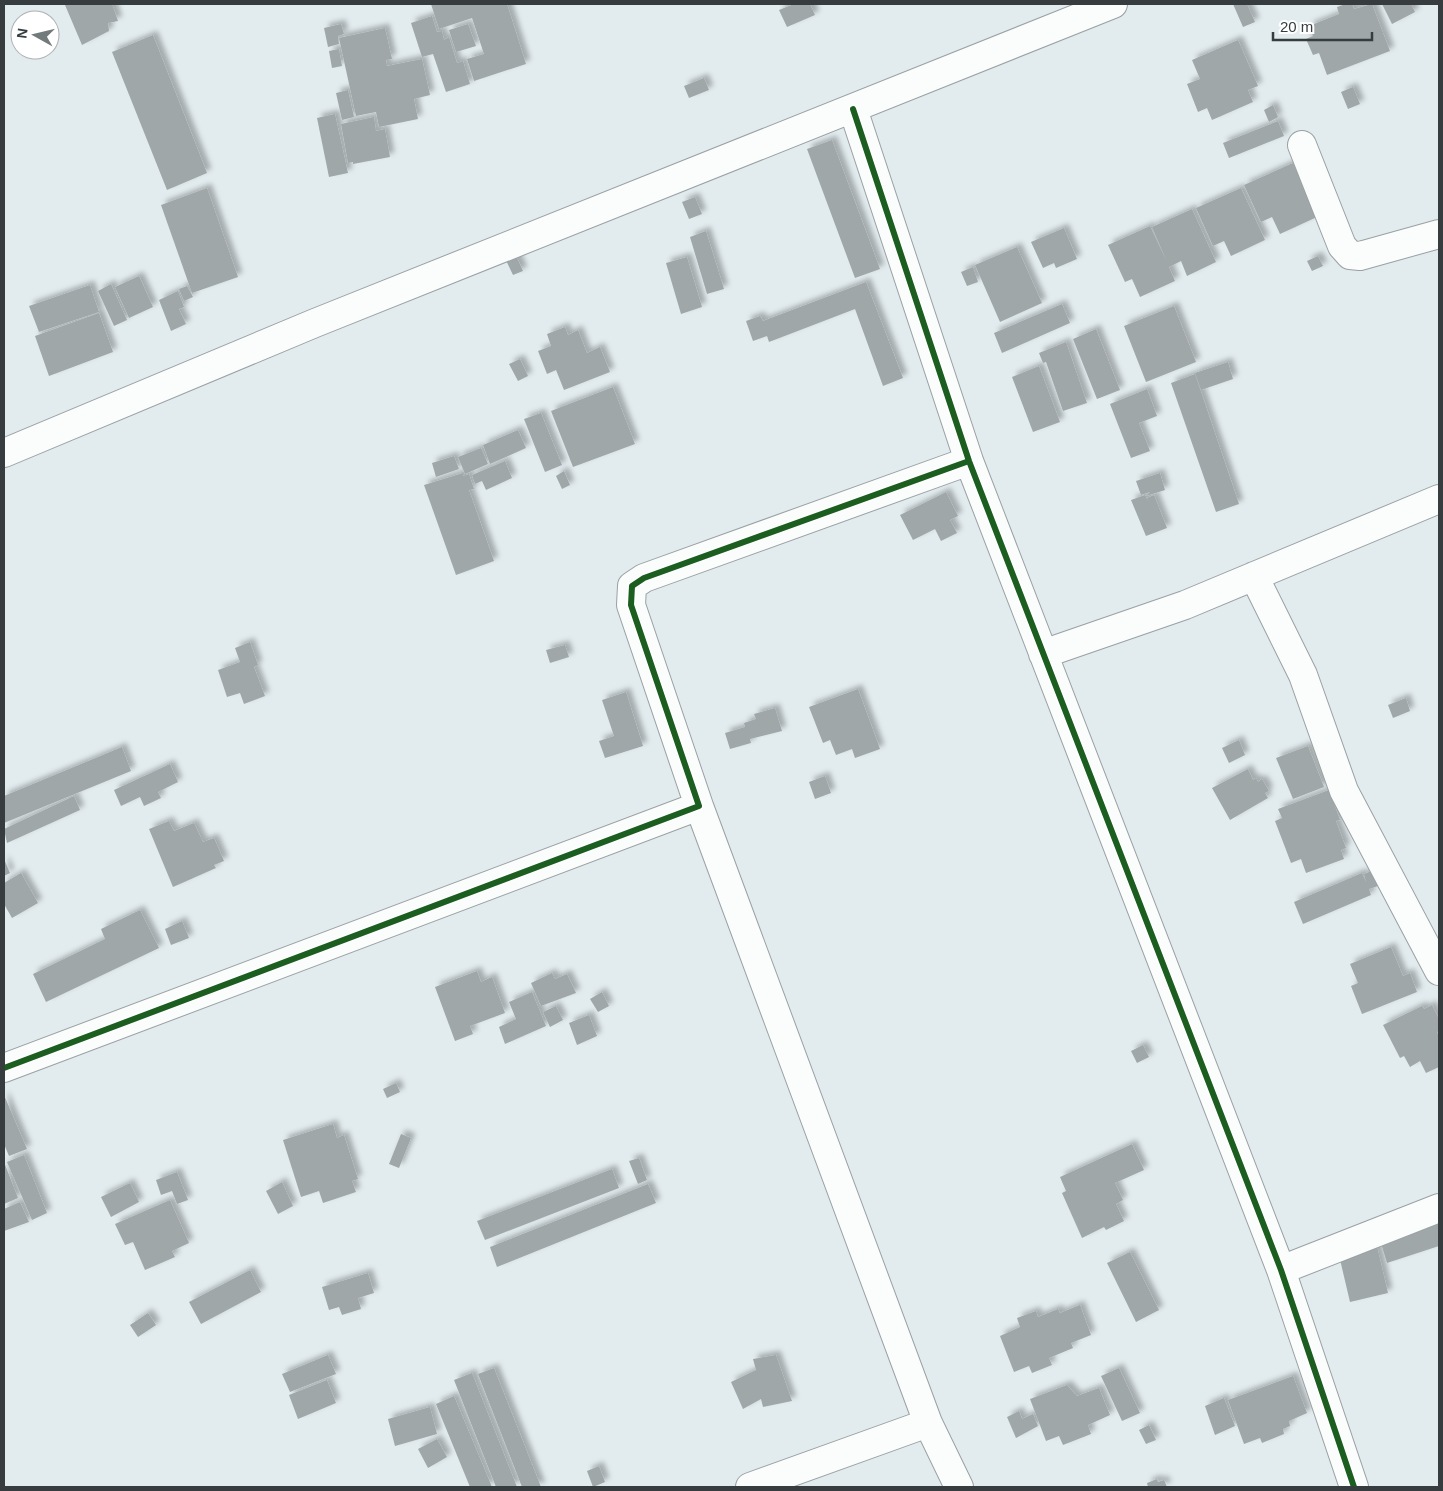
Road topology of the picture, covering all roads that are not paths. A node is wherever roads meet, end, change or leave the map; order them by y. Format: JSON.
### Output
{"nodes":[{"id":1,"x":1113,"y":4,"type":"edge"},
{"id":2,"x":853,"y":109,"type":"junction"},
{"id":3,"x":1302,"y":145,"type":"dead end"},
{"id":4,"x":1439,"y":234,"type":"edge"},
{"id":5,"x":4,"y":453,"type":"edge"},
{"id":6,"x":969,"y":462,"type":"junction"},
{"id":7,"x":1439,"y":500,"type":"edge"},
{"id":8,"x":1254,"y":576,"type":"junction"},
{"id":9,"x":1043,"y":654,"type":"junction"},
{"id":10,"x":699,"y":806,"type":"junction"},
{"id":11,"x":1439,"y":971,"type":"edge"},
{"id":12,"x":4,"y":1068,"type":"edge"},
{"id":13,"x":1439,"y":1208,"type":"edge"},
{"id":14,"x":1280,"y":1270,"type":"junction"},
{"id":15,"x":928,"y":1423,"type":"junction"},
{"id":16,"x":750,"y":1487,"type":"edge"},
{"id":17,"x":958,"y":1487,"type":"edge"},
{"id":18,"x":1354,"y":1487,"type":"edge"}],
"edges":[{"from":1,"to":2,"type":"street"},
{"from":2,"to":5,"type":"street"},
{"from":2,"to":6,"type":"street"},
{"from":3,"to":4,"type":"street"},
{"from":6,"to":9,"type":"street"},
{"from":6,"to":10,"type":"street"},
{"from":7,"to":8,"type":"street"},
{"from":8,"to":9,"type":"street"},
{"from":8,"to":11,"type":"street"},
{"from":9,"to":14,"type":"street"},
{"from":10,"to":12,"type":"street"},
{"from":10,"to":15,"type":"street"},
{"from":13,"to":14,"type":"street"},
{"from":14,"to":18,"type":"street"},
{"from":15,"to":16,"type":"street"},
{"from":15,"to":17,"type":"street"}]}
